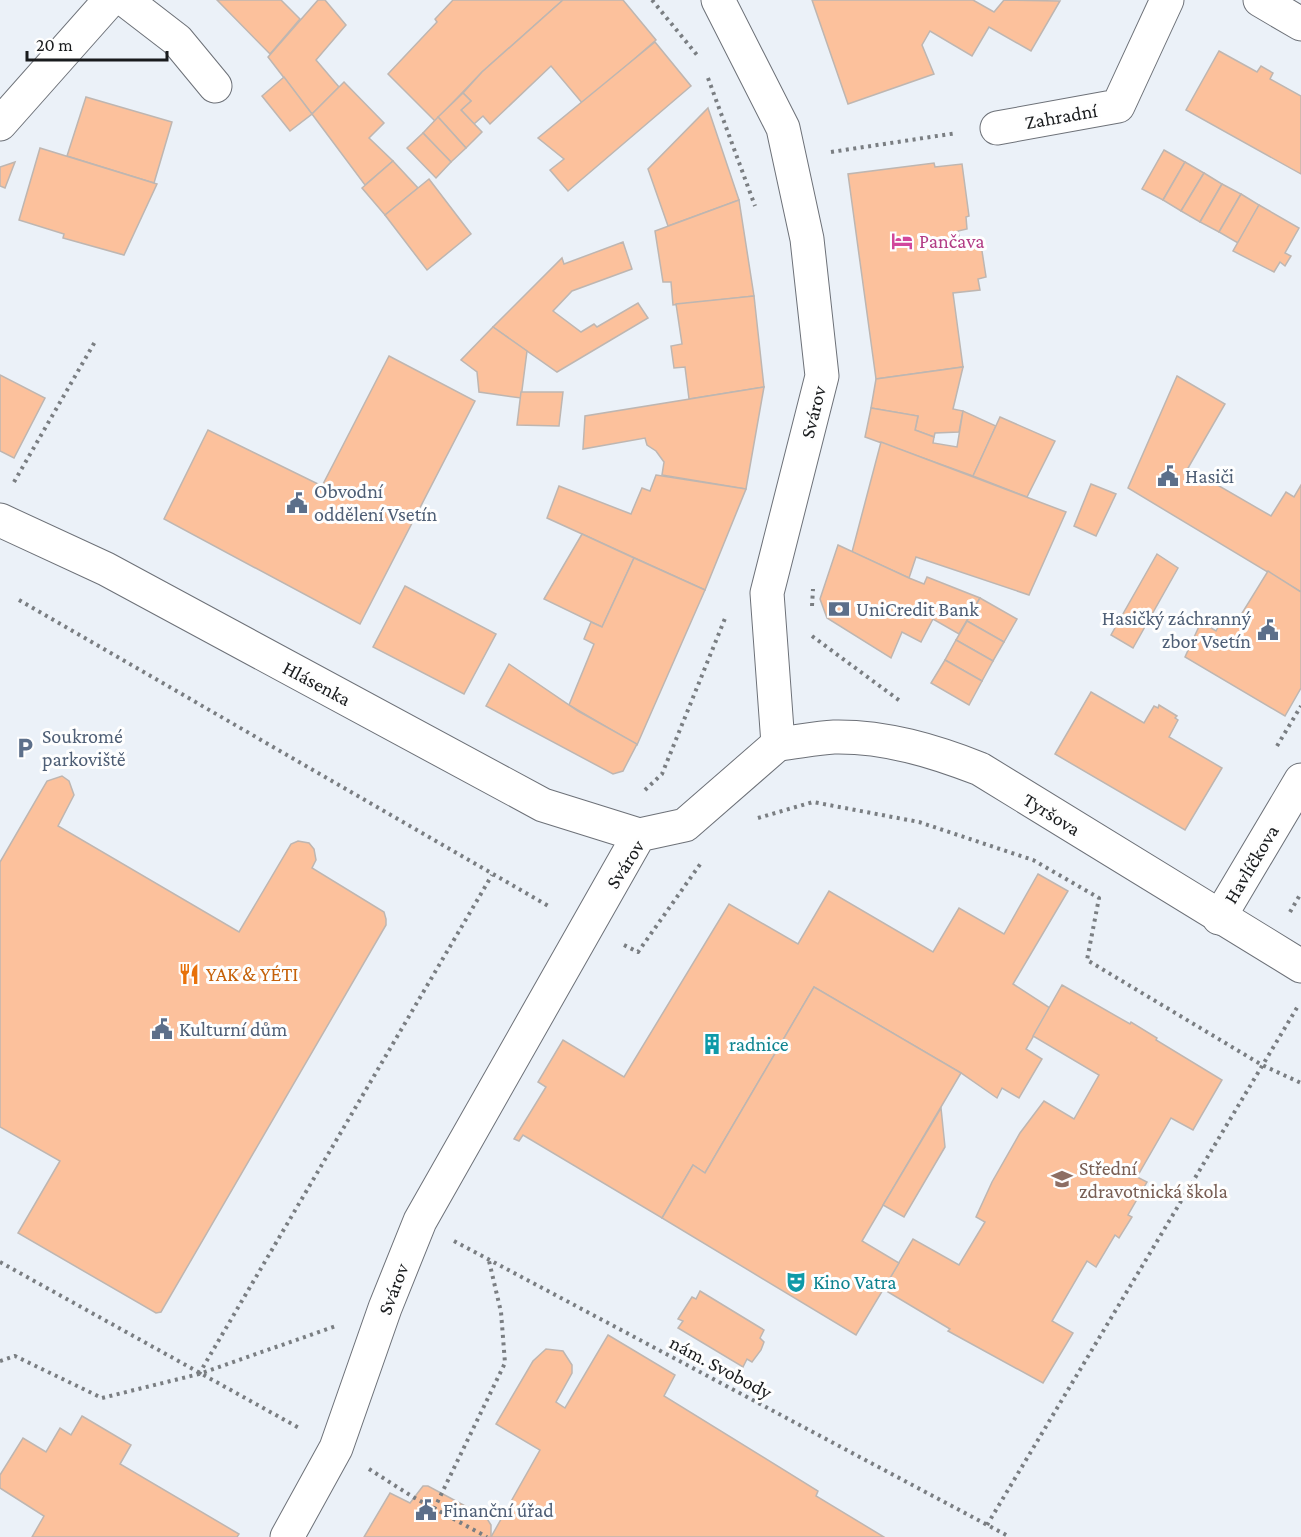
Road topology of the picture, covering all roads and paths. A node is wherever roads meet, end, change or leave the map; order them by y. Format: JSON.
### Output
{"nodes":[{"id":1,"x":111,"y":0,"type":"edge"},
{"id":2,"x":125,"y":0,"type":"edge"},
{"id":3,"x":652,"y":0,"type":"edge"},
{"id":4,"x":718,"y":0,"type":"edge"},
{"id":5,"x":1167,"y":0,"type":"edge"},
{"id":6,"x":1260,"y":0,"type":"edge"},
{"id":7,"x":1301,"y":24,"type":"edge"},
{"id":8,"x":702,"y":60,"type":"dead end"},
{"id":9,"x":705,"y":68,"type":"dead end"},
{"id":10,"x":215,"y":86,"type":"dead end"},
{"id":11,"x":0,"y":124,"type":"edge"},
{"id":12,"x":997,"y":128,"type":"joint"},
{"id":13,"x":790,"y":159,"type":"junction"},
{"id":14,"x":759,"y":217,"type":"dead end"},
{"id":15,"x":96,"y":340,"type":"dead end"},
{"id":16,"x":4,"y":505,"type":"edge"},
{"id":17,"x":813,"y":583,"type":"dead end"},
{"id":18,"x":19,"y":600,"type":"dead end"},
{"id":19,"x":727,"y":613,"type":"dead end"},
{"id":20,"x":811,"y":614,"type":"dead end"},
{"id":21,"x":811,"y":625,"type":"dead end"},
{"id":22,"x":908,"y":706,"type":"dead end"},
{"id":23,"x":778,"y":744,"type":"junction"},
{"id":24,"x":1301,"y":780,"type":"edge"},
{"id":25,"x":644,"y":792,"type":"dead end"},
{"id":26,"x":750,"y":820,"type":"dead end"},
{"id":27,"x":639,"y":835,"type":"junction"},
{"id":28,"x":710,"y":855,"type":"dead end"},
{"id":29,"x":492,"y":875,"type":"junction"},
{"id":30,"x":1237,"y":888,"type":"junction"},
{"id":31,"x":1301,"y":893,"type":"edge"},
{"id":32,"x":1219,"y":918,"type":"junction"},
{"id":33,"x":587,"y":927,"type":"junction"},
{"id":34,"x":1301,"y":966,"type":"edge"},
{"id":35,"x":1301,"y":1001,"type":"edge"},
{"id":36,"x":1262,"y":1065,"type":"junction"},
{"id":37,"x":1301,"y":1083,"type":"edge"},
{"id":38,"x":420,"y":1221,"type":"junction"},
{"id":39,"x":489,"y":1260,"type":"junction"},
{"id":40,"x":0,"y":1262,"type":"edge"},
{"id":41,"x":385,"y":1308,"type":"junction"},
{"id":42,"x":0,"y":1361,"type":"edge"},
{"id":43,"x":199,"y":1374,"type":"junction"},
{"id":44,"x":336,"y":1448,"type":"junction"},
{"id":45,"x":434,"y":1509,"type":"junction"},
{"id":46,"x":987,"y":1525,"type":"junction"},
{"id":47,"x":287,"y":1537,"type":"edge"},
{"id":48,"x":487,"y":1537,"type":"edge"},
{"id":49,"x":1010,"y":1537,"type":"edge"}],
"edges":[{"from":1,"to":11,"type":"street"},
{"from":2,"to":10,"type":"street"},
{"from":3,"to":8,"type":"path"},
{"from":4,"to":13,"type":"street","name":"Svárov"},
{"from":5,"to":12,"type":"street","name":"Zahradní"},
{"from":6,"to":7,"type":"street"},
{"from":9,"to":14,"type":"path"},
{"from":12,"to":13,"type":"path"},
{"from":13,"to":23,"type":"street","name":"Svárov"},
{"from":15,"to":16,"type":"path"},
{"from":16,"to":27,"type":"street","name":"Hlásenka"},
{"from":17,"to":20,"type":"path"},
{"from":18,"to":29,"type":"path"},
{"from":19,"to":25,"type":"path"},
{"from":21,"to":22,"type":"path"},
{"from":23,"to":27,"type":"street","name":"Svárov"},
{"from":23,"to":32,"type":"street","name":"Tyršova"},
{"from":24,"to":30,"type":"street","name":"Havlíčkova"},
{"from":26,"to":36,"type":"path"},
{"from":27,"to":33,"type":"street","name":"Svárov"},
{"from":28,"to":33,"type":"path"},
{"from":29,"to":33,"type":"path"},
{"from":29,"to":43,"type":"path"},
{"from":30,"to":31,"type":"path"},
{"from":30,"to":32,"type":"street","name":"Havlíčkova"},
{"from":32,"to":34,"type":"street","name":"Tyršova"},
{"from":33,"to":38,"type":"street","name":"Svárov"},
{"from":35,"to":36,"type":"path"},
{"from":36,"to":37,"type":"path"},
{"from":36,"to":46,"type":"path"},
{"from":38,"to":39,"type":"path","name":"nám. Svobody"},
{"from":38,"to":41,"type":"street","name":"Svárov"},
{"from":39,"to":45,"type":"path"},
{"from":39,"to":46,"type":"path","name":"nám. Svobody"},
{"from":40,"to":43,"type":"path"},
{"from":41,"to":43,"type":"path"},
{"from":41,"to":44,"type":"street","name":"Svárov"},
{"from":42,"to":43,"type":"path"},
{"from":43,"to":44,"type":"path"},
{"from":44,"to":45,"type":"path"},
{"from":44,"to":47,"type":"street","name":"Svárov"},
{"from":45,"to":48,"type":"path"},
{"from":46,"to":49,"type":"path","name":"nám. Svobody"}]}
